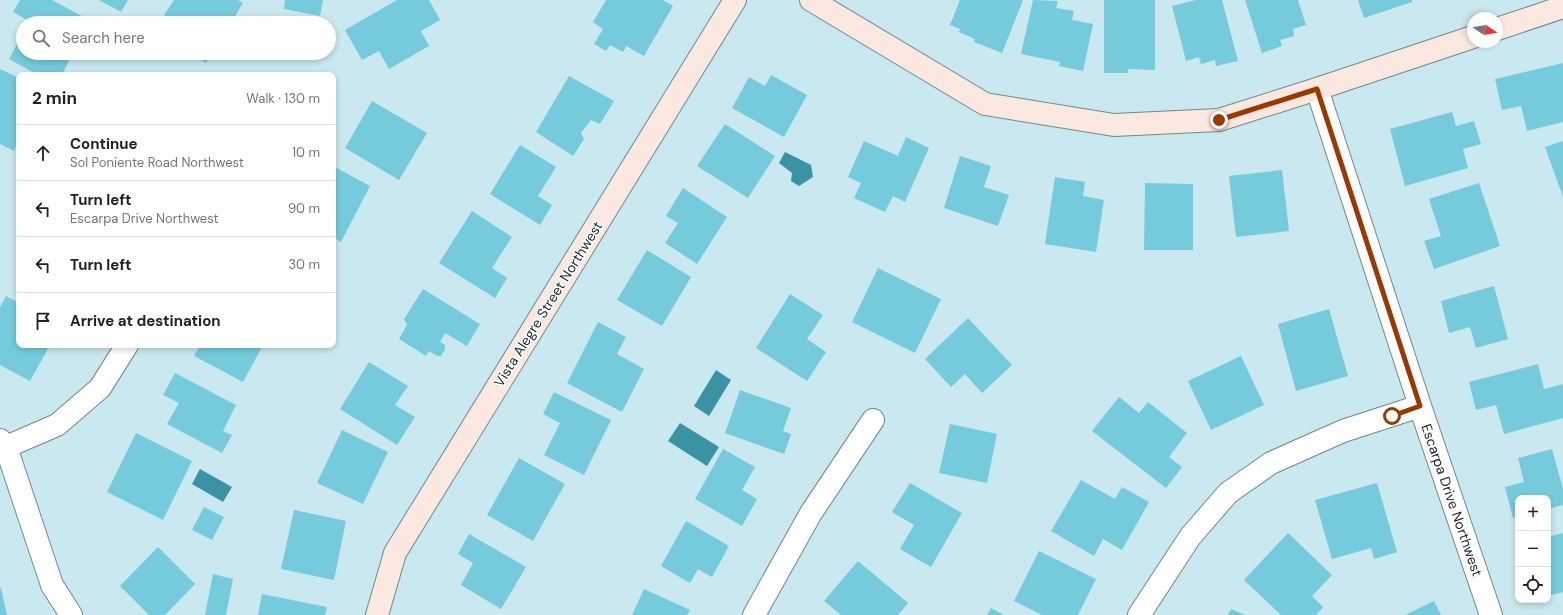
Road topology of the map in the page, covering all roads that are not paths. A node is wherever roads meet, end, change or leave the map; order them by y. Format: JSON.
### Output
{"nodes":[{"id":1,"x":735,"y":0,"type":"edge"},
{"id":2,"x":811,"y":0,"type":"edge"},
{"id":3,"x":1563,"y":7,"type":"edge"},
{"id":4,"x":1503,"y":27,"type":"edge"},
{"id":5,"x":1467,"y":39,"type":"edge"},
{"id":6,"x":1317,"y":89,"type":"junction"},
{"id":7,"x":125,"y":348,"type":"edge"},
{"id":8,"x":1420,"y":406,"type":"junction"},
{"id":9,"x":873,"y":420,"type":"dead end"},
{"id":10,"x":3,"y":444,"type":"edge"},
{"id":11,"x":71,"y":615,"type":"edge"},
{"id":12,"x":377,"y":615,"type":"edge"},
{"id":13,"x":754,"y":615,"type":"edge"},
{"id":14,"x":1139,"y":615,"type":"edge"},
{"id":15,"x":1491,"y":615,"type":"edge"}],
"edges":[{"from":1,"to":12,"type":"street","name":"Vista Alegre Street Northwest"},
{"from":2,"to":6,"type":"street"},
{"from":3,"to":4,"type":"street"},
{"from":5,"to":6,"type":"street"},
{"from":6,"to":8,"type":"street","name":"Escarpa Drive Northwest"},
{"from":7,"to":10,"type":"street"},
{"from":8,"to":14,"type":"street"},
{"from":8,"to":15,"type":"street","name":"Escarpa Drive Northwest"},
{"from":9,"to":13,"type":"street"},
{"from":10,"to":11,"type":"street"}]}
